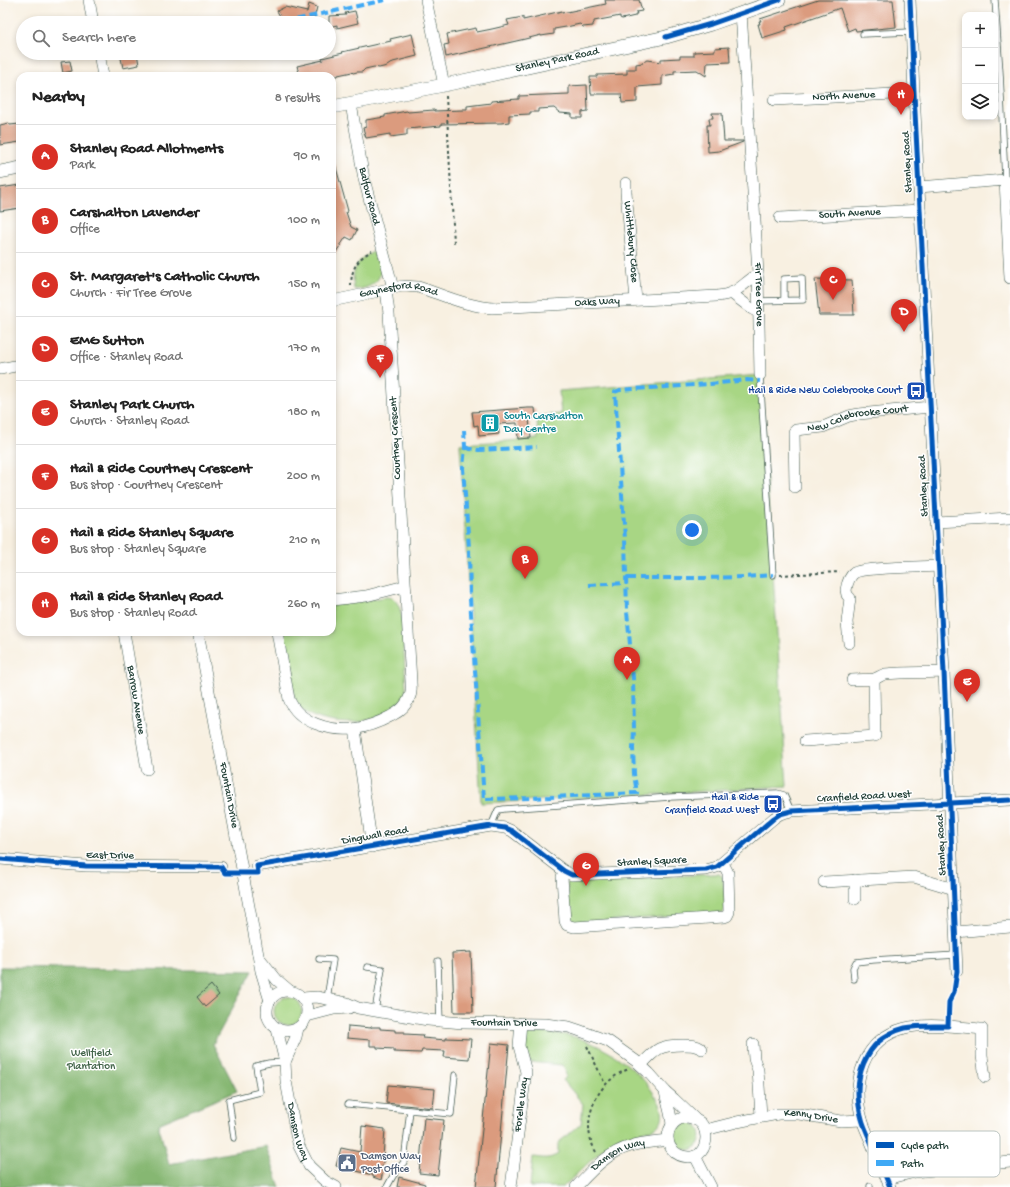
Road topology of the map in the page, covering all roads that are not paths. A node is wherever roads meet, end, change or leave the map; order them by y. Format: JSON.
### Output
{"nodes":[{"id":1,"x":89,"y":0,"type":"edge"},
{"id":2,"x":426,"y":0,"type":"edge"},
{"id":3,"x":780,"y":0,"type":"edge"},
{"id":4,"x":910,"y":0,"type":"edge"},
{"id":5,"x":995,"y":0,"type":"edge"},
{"id":6,"x":741,"y":14,"type":"junction"},
{"id":7,"x":92,"y":16,"type":"edge"},
{"id":8,"x":912,"y":32,"type":"junction"},
{"id":9,"x":863,"y":34,"type":"dead end"},
{"id":10,"x":100,"y":60,"type":"edge"},
{"id":11,"x":102,"y":72,"type":"edge"},
{"id":12,"x":444,"y":85,"type":"junction"},
{"id":13,"x":914,"y":93,"type":"junction"},
{"id":14,"x":774,"y":100,"type":"dead end"},
{"id":15,"x":351,"y":104,"type":"junction"},
{"id":16,"x":336,"y":106,"type":"edge"},
{"id":17,"x":16,"y":169,"type":"edge"},
{"id":18,"x":0,"y":172,"type":"edge"},
{"id":19,"x":1004,"y":180,"type":"junction"},
{"id":20,"x":626,"y":183,"type":"dead end"},
{"id":21,"x":919,"y":187,"type":"junction"},
{"id":22,"x":920,"y":210,"type":"junction"},
{"id":23,"x":780,"y":218,"type":"dead end"},
{"id":24,"x":758,"y":274,"type":"junction"},
{"id":25,"x":1010,"y":278,"type":"edge"},
{"id":26,"x":390,"y":289,"type":"junction"},
{"id":27,"x":731,"y":294,"type":"junction"},
{"id":28,"x":336,"y":300,"type":"edge"},
{"id":29,"x":636,"y":300,"type":"junction"},
{"id":30,"x":784,"y":300,"type":"junction"},
{"id":31,"x":463,"y":303,"type":"joint"},
{"id":32,"x":758,"y":307,"type":"junction"},
{"id":33,"x":16,"y":366,"type":"edge"},
{"id":34,"x":0,"y":369,"type":"edge"},
{"id":35,"x":760,"y":375,"type":"joint"},
{"id":36,"x":930,"y":407,"type":"junction"},
{"id":37,"x":795,"y":487,"type":"dead end"},
{"id":38,"x":1010,"y":518,"type":"edge"},
{"id":39,"x":936,"y":522,"type":"junction"},
{"id":40,"x":938,"y":566,"type":"junction"},
{"id":41,"x":773,"y":575,"type":"road end"},
{"id":42,"x":405,"y":586,"type":"junction"},
{"id":43,"x":336,"y":600,"type":"edge"},
{"id":44,"x":125,"y":636,"type":"edge"},
{"id":45,"x":199,"y":636,"type":"edge"},
{"id":46,"x":278,"y":636,"type":"edge"},
{"id":47,"x":848,"y":643,"type":"dead end"},
{"id":48,"x":944,"y":672,"type":"junction"},
{"id":49,"x":875,"y":678,"type":"junction"},
{"id":50,"x":852,"y":680,"type":"dead end"},
{"id":51,"x":355,"y":728,"type":"junction"},
{"id":52,"x":805,"y":741,"type":"dead end"},
{"id":53,"x":147,"y":769,"type":"dead end"},
{"id":54,"x":1010,"y":800,"type":"edge"},
{"id":55,"x":950,"y":803,"type":"junction"},
{"id":56,"x":785,"y":813,"type":"junction"},
{"id":57,"x":494,"y":826,"type":"junction"},
{"id":58,"x":372,"y":847,"type":"junction"},
{"id":59,"x":0,"y":859,"type":"edge"},
{"id":60,"x":723,"y":863,"type":"junction"},
{"id":61,"x":257,"y":866,"type":"dead end"},
{"id":62,"x":221,"y":867,"type":"dead end"},
{"id":63,"x":564,"y":871,"type":"junction"},
{"id":64,"x":855,"y":880,"type":"junction"},
{"id":65,"x":824,"y":882,"type":"dead end"},
{"id":66,"x":954,"y":889,"type":"junction"},
{"id":67,"x":855,"y":899,"type":"dead end"},
{"id":68,"x":1010,"y":927,"type":"edge"},
{"id":69,"x":956,"y":932,"type":"junction"},
{"id":70,"x":957,"y":955,"type":"junction"},
{"id":71,"x":259,"y":958,"type":"junction"},
{"id":72,"x":319,"y":959,"type":"dead end"},
{"id":73,"x":438,"y":961,"type":"dead end"},
{"id":74,"x":367,"y":967,"type":"dead end"},
{"id":75,"x":957,"y":971,"type":"dead end"},
{"id":76,"x":854,"y":979,"type":"dead end"},
{"id":77,"x":290,"y":991,"type":"junction"},
{"id":78,"x":302,"y":998,"type":"junction"},
{"id":79,"x":327,"y":999,"type":"junction"},
{"id":80,"x":270,"y":1001,"type":"junction"},
{"id":81,"x":358,"y":1008,"type":"junction"},
{"id":82,"x":375,"y":1011,"type":"junction"},
{"id":83,"x":307,"y":1016,"type":"junction"},
{"id":84,"x":440,"y":1022,"type":"junction"},
{"id":85,"x":521,"y":1023,"type":"junction"},
{"id":86,"x":298,"y":1028,"type":"junction"},
{"id":87,"x":277,"y":1029,"type":"junction"},
{"id":88,"x":753,"y":1044,"type":"dead end"},
{"id":89,"x":702,"y":1049,"type":"dead end"},
{"id":90,"x":285,"y":1062,"type":"junction"},
{"id":91,"x":641,"y":1065,"type":"junction"},
{"id":92,"x":455,"y":1075,"type":"dead end"},
{"id":93,"x":985,"y":1077,"type":"dead end"},
{"id":94,"x":665,"y":1091,"type":"junction"},
{"id":95,"x":348,"y":1104,"type":"dead end"},
{"id":96,"x":410,"y":1110,"type":"junction"},
{"id":97,"x":761,"y":1116,"type":"junction"},
{"id":98,"x":695,"y":1119,"type":"junction"},
{"id":99,"x":862,"y":1120,"type":"junction"},
{"id":100,"x":672,"y":1125,"type":"junction"},
{"id":101,"x":706,"y":1130,"type":"junction"},
{"id":102,"x":868,"y":1135,"type":"edge"},
{"id":103,"x":234,"y":1138,"type":"dead end"},
{"id":104,"x":668,"y":1140,"type":"junction"},
{"id":105,"x":695,"y":1156,"type":"junction"},
{"id":106,"x":1010,"y":1162,"type":"edge"},
{"id":107,"x":1000,"y":1163,"type":"edge"},
{"id":108,"x":903,"y":1177,"type":"edge"},
{"id":109,"x":888,"y":1183,"type":"edge"},
{"id":110,"x":336,"y":1187,"type":"edge"},
{"id":111,"x":387,"y":1187,"type":"edge"},
{"id":112,"x":511,"y":1187,"type":"edge"},
{"id":113,"x":576,"y":1187,"type":"edge"},
{"id":114,"x":711,"y":1187,"type":"edge"}],
"edges":[{"from":1,"to":7,"type":"street"},
{"from":2,"to":12,"type":"street"},
{"from":3,"to":6,"type":"street","name":"Stanley Park Road"},
{"from":4,"to":8,"type":"street","name":"Stanley Road"},
{"from":5,"to":19,"type":"lane"},
{"from":6,"to":12,"type":"street","name":"Stanley Park Road"},
{"from":6,"to":24,"type":"street","name":"Fir Tree Grove"},
{"from":8,"to":9,"type":"lane"},
{"from":8,"to":13,"type":"street","name":"Stanley Road"},
{"from":10,"to":11,"type":"street"},
{"from":12,"to":15,"type":"street","name":"Stanley Park Road"},
{"from":13,"to":14,"type":"street","name":"North Avenue"},
{"from":13,"to":21,"type":"street","name":"Stanley Road"},
{"from":15,"to":16,"type":"street","name":"Stanley Park Road"},
{"from":15,"to":26,"type":"street","name":"Balfour Road"},
{"from":17,"to":18,"type":"street"},
{"from":19,"to":21,"type":"street"},
{"from":19,"to":25,"type":"street"},
{"from":20,"to":29,"type":"street","name":"Whittlebury Close"},
{"from":21,"to":22,"type":"street","name":"Stanley Road"},
{"from":22,"to":23,"type":"street","name":"South Avenue"},
{"from":22,"to":36,"type":"street","name":"Stanley Road"},
{"from":24,"to":27,"type":"street","name":"Oaks Way"},
{"from":24,"to":32,"type":"street","name":"Fir Tree Grove"},
{"from":26,"to":28,"type":"street","name":"Gaynesford Road"},
{"from":26,"to":31,"type":"street","name":"Gaynesford Road"},
{"from":26,"to":42,"type":"street","name":"Courtney Crescent"},
{"from":27,"to":29,"type":"street","name":"Oaks Way"},
{"from":27,"to":32,"type":"street"},
{"from":29,"to":31,"type":"street","name":"Oaks Way"},
{"from":30,"to":30,"type":"lane"},
{"from":30,"to":32,"type":"lane"},
{"from":32,"to":35,"type":"street","name":"Fir Tree Grove"},
{"from":33,"to":34,"type":"street"},
{"from":35,"to":41,"type":"lane","name":"Fir Tree Grove"},
{"from":36,"to":37,"type":"street","name":"New Colebrooke Court"},
{"from":36,"to":39,"type":"street","name":"Stanley Road"},
{"from":38,"to":39,"type":"street"},
{"from":39,"to":40,"type":"street","name":"Stanley Road"},
{"from":40,"to":47,"type":"street"},
{"from":40,"to":48,"type":"street","name":"Stanley Road"},
{"from":42,"to":43,"type":"street"},
{"from":42,"to":51,"type":"street","name":"Courtney Crescent"},
{"from":44,"to":53,"type":"street","name":"Barrow Avenue"},
{"from":45,"to":71,"type":"street","name":"Fountain Drive"},
{"from":46,"to":51,"type":"street","name":"Courtney Crescent"},
{"from":48,"to":49,"type":"street"},
{"from":48,"to":55,"type":"street","name":"Stanley Road"},
{"from":49,"to":50,"type":"street"},
{"from":49,"to":52,"type":"street"},
{"from":51,"to":58,"type":"street","name":"Dingwall Road"},
{"from":54,"to":55,"type":"street","name":"Cranfield Road West"},
{"from":55,"to":56,"type":"street","name":"Cranfield Road West"},
{"from":55,"to":66,"type":"street","name":"Stanley Road"},
{"from":56,"to":57,"type":"lane"},
{"from":56,"to":60,"type":"street","name":"Stanley Square"},
{"from":57,"to":58,"type":"street","name":"Dingwall Road"},
{"from":57,"to":63,"type":"street","name":"Stanley Square"},
{"from":58,"to":61,"type":"street","name":"Dingwall Road"},
{"from":59,"to":62,"type":"street","name":"East Drive"},
{"from":60,"to":63,"type":"street","name":"Stanley Square"},
{"from":60,"to":63,"type":"street"},
{"from":64,"to":65,"type":"street"},
{"from":64,"to":66,"type":"street"},
{"from":64,"to":67,"type":"street"},
{"from":66,"to":69,"type":"street","name":"Stanley Road"},
{"from":68,"to":69,"type":"street"},
{"from":69,"to":70,"type":"street","name":"Stanley Road"},
{"from":70,"to":75,"type":"street","name":"Stanley Road"},
{"from":70,"to":76,"type":"lane"},
{"from":71,"to":77,"type":"street","name":"Fountain Drive"},
{"from":71,"to":80,"type":"street","name":"Fountain Drive"},
{"from":72,"to":79,"type":"lane"},
{"from":73,"to":84,"type":"lane"},
{"from":74,"to":82,"type":"lane"},
{"from":77,"to":78,"type":"street"},
{"from":77,"to":80,"type":"street"},
{"from":78,"to":79,"type":"street","name":"Fountain Drive"},
{"from":78,"to":83,"type":"street"},
{"from":79,"to":81,"type":"street","name":"Fountain Drive"},
{"from":80,"to":87,"type":"street"},
{"from":81,"to":82,"type":"street","name":"Fountain Drive"},
{"from":81,"to":83,"type":"street","name":"Fountain Drive"},
{"from":82,"to":84,"type":"street","name":"Fountain Drive"},
{"from":83,"to":86,"type":"street"},
{"from":84,"to":85,"type":"street","name":"Fountain Drive"},
{"from":85,"to":91,"type":"street","name":"Fountain Drive"},
{"from":85,"to":112,"type":"street","name":"Forelle Way"},
{"from":86,"to":87,"type":"street"},
{"from":86,"to":90,"type":"street","name":"Damson Way"},
{"from":87,"to":90,"type":"street","name":"Damson Way"},
{"from":88,"to":97,"type":"street"},
{"from":89,"to":91,"type":"street"},
{"from":90,"to":103,"type":"lane"},
{"from":90,"to":110,"type":"street","name":"Damson Way"},
{"from":91,"to":94,"type":"street","name":"Fountain Drive"},
{"from":92,"to":96,"type":"lane"},
{"from":93,"to":99,"type":"street"},
{"from":94,"to":98,"type":"street","name":"Fountain Drive"},
{"from":94,"to":100,"type":"street"},
{"from":95,"to":96,"type":"lane"},
{"from":96,"to":111,"type":"lane"},
{"from":97,"to":99,"type":"street","name":"Kenny Drive"},
{"from":97,"to":101,"type":"street","name":"Kenny Drive"},
{"from":98,"to":100,"type":"street"},
{"from":98,"to":101,"type":"street"},
{"from":99,"to":102,"type":"street"},
{"from":100,"to":104,"type":"street"},
{"from":101,"to":105,"type":"street"},
{"from":104,"to":105,"type":"street"},
{"from":104,"to":113,"type":"street","name":"Damson Way"},
{"from":105,"to":114,"type":"street"},
{"from":106,"to":107,"type":"street"},
{"from":108,"to":109,"type":"street"}]}
